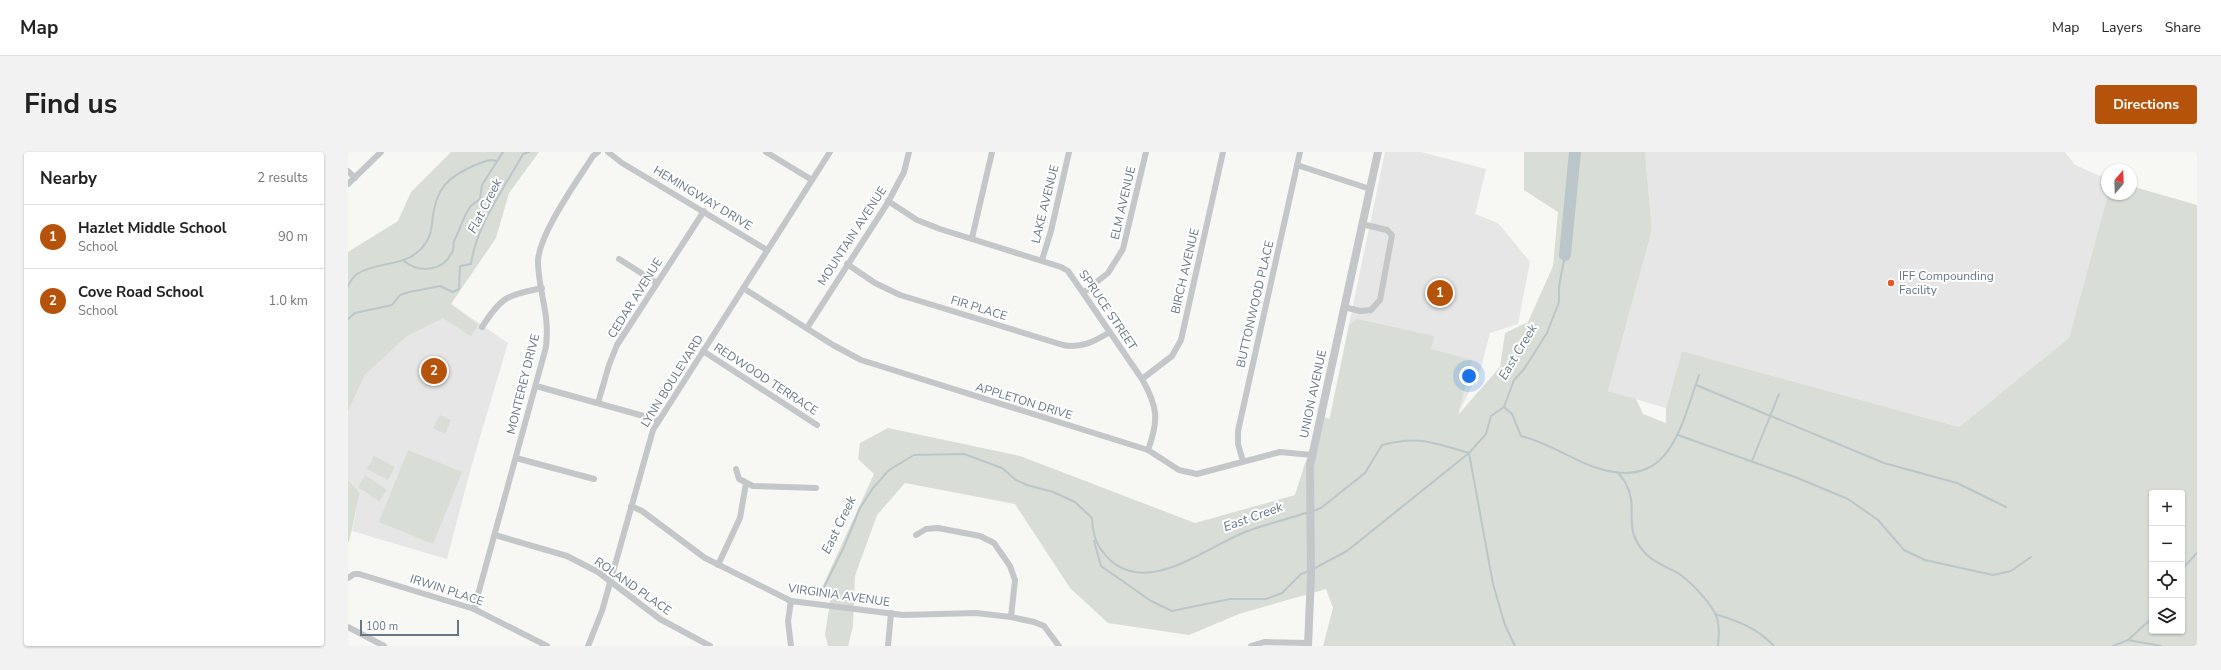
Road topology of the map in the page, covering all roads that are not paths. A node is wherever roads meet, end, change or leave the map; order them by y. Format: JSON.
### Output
{"nodes":[{"id":1,"x":381,"y":152,"type":"edge"},
{"id":2,"x":598,"y":152,"type":"edge"},
{"id":3,"x":608,"y":152,"type":"edge"},
{"id":4,"x":766,"y":152,"type":"edge"},
{"id":5,"x":830,"y":152,"type":"edge"},
{"id":6,"x":909,"y":152,"type":"edge"},
{"id":7,"x":992,"y":152,"type":"edge"},
{"id":8,"x":1069,"y":152,"type":"edge"},
{"id":9,"x":1146,"y":152,"type":"edge"},
{"id":10,"x":1223,"y":152,"type":"edge"},
{"id":11,"x":1300,"y":152,"type":"edge"},
{"id":12,"x":1378,"y":152,"type":"edge"},
{"id":13,"x":1298,"y":165,"type":"junction"},
{"id":14,"x":348,"y":171,"type":"edge"},
{"id":15,"x":355,"y":178,"type":"junction"},
{"id":16,"x":812,"y":180,"type":"junction"},
{"id":17,"x":348,"y":184,"type":"edge"},
{"id":18,"x":1370,"y":189,"type":"junction"},
{"id":19,"x":888,"y":202,"type":"junction"},
{"id":20,"x":704,"y":211,"type":"junction"},
{"id":21,"x":1362,"y":224,"type":"junction"},
{"id":22,"x":972,"y":238,"type":"junction"},
{"id":23,"x":767,"y":250,"type":"junction"},
{"id":24,"x":619,"y":259,"type":"dead end"},
{"id":25,"x":1042,"y":260,"type":"junction"},
{"id":26,"x":847,"y":264,"type":"junction"},
{"id":27,"x":657,"y":283,"type":"junction"},
{"id":28,"x":542,"y":288,"type":"junction"},
{"id":29,"x":743,"y":288,"type":"junction"},
{"id":30,"x":1084,"y":292,"type":"junction"},
{"id":31,"x":1344,"y":307,"type":"junction"},
{"id":32,"x":482,"y":327,"type":"dead end"},
{"id":33,"x":807,"y":328,"type":"junction"},
{"id":34,"x":1110,"y":332,"type":"junction"},
{"id":35,"x":703,"y":351,"type":"junction"},
{"id":36,"x":1142,"y":379,"type":"junction"},
{"id":37,"x":536,"y":386,"type":"junction"},
{"id":38,"x":598,"y":403,"type":"junction"},
{"id":39,"x":658,"y":420,"type":"junction"},
{"id":40,"x":817,"y":425,"type":"dead end"},
{"id":41,"x":1148,"y":450,"type":"junction"},
{"id":42,"x":1312,"y":455,"type":"junction"},
{"id":43,"x":516,"y":458,"type":"junction"},
{"id":44,"x":1242,"y":461,"type":"junction"},
{"id":45,"x":736,"y":469,"type":"dead end"},
{"id":46,"x":594,"y":479,"type":"dead end"},
{"id":47,"x":746,"y":483,"type":"junction"},
{"id":48,"x":816,"y":488,"type":"dead end"},
{"id":49,"x":631,"y":506,"type":"junction"},
{"id":50,"x":495,"y":535,"type":"junction"},
{"id":51,"x":916,"y":535,"type":"dead end"},
{"id":52,"x":718,"y":565,"type":"junction"},
{"id":53,"x":348,"y":578,"type":"edge"},
{"id":54,"x":610,"y":582,"type":"junction"},
{"id":55,"x":791,"y":601,"type":"junction"},
{"id":56,"x":474,"y":609,"type":"junction"},
{"id":57,"x":891,"y":613,"type":"junction"},
{"id":58,"x":1011,"y":617,"type":"junction"},
{"id":59,"x":348,"y":627,"type":"edge"},
{"id":60,"x":1308,"y":645,"type":"edge"},
{"id":61,"x":384,"y":646,"type":"edge"},
{"id":62,"x":547,"y":646,"type":"edge"},
{"id":63,"x":588,"y":646,"type":"edge"},
{"id":64,"x":710,"y":646,"type":"edge"},
{"id":65,"x":791,"y":646,"type":"edge"},
{"id":66,"x":888,"y":646,"type":"edge"},
{"id":67,"x":1059,"y":646,"type":"edge"},
{"id":68,"x":1251,"y":646,"type":"edge"}],
"edges":[{"from":1,"to":15,"type":"street"},
{"from":2,"to":28,"type":"street","name":"MONTEREY DRIVE"},
{"from":3,"to":20,"type":"street","name":"HEMINGWAY DRIVE"},
{"from":4,"to":16,"type":"street"},
{"from":5,"to":16,"type":"street","name":"LYNN BOULEVARD"},
{"from":6,"to":19,"type":"street","name":"MOUNTAIN AVENUE"},
{"from":7,"to":22,"type":"street"},
{"from":8,"to":25,"type":"street","name":"LAKE AVENUE"},
{"from":9,"to":30,"type":"street","name":"ELM AVENUE"},
{"from":10,"to":36,"type":"street","name":"BIRCH AVENUE"},
{"from":11,"to":13,"type":"street","name":"BUTTONWOOD PLACE"},
{"from":12,"to":18,"type":"street","name":"UNION AVENUE"},
{"from":13,"to":18,"type":"street"},
{"from":13,"to":44,"type":"street","name":"BUTTONWOOD PLACE"},
{"from":14,"to":15,"type":"street"},
{"from":15,"to":17,"type":"street"},
{"from":16,"to":23,"type":"street","name":"LYNN BOULEVARD"},
{"from":18,"to":21,"type":"street","name":"UNION AVENUE"},
{"from":19,"to":22,"type":"street","name":"SPRUCE STREET"},
{"from":19,"to":26,"type":"street","name":"MOUNTAIN AVENUE"},
{"from":20,"to":23,"type":"street","name":"HEMINGWAY DRIVE"},
{"from":20,"to":27,"type":"street","name":"CEDAR AVENUE"},
{"from":21,"to":31,"type":"street","name":"UNION AVENUE"},
{"from":21,"to":31,"type":"street"},
{"from":22,"to":25,"type":"street","name":"SPRUCE STREET"},
{"from":23,"to":29,"type":"street","name":"LYNN BOULEVARD"},
{"from":24,"to":27,"type":"street"},
{"from":25,"to":30,"type":"street","name":"SPRUCE STREET"},
{"from":26,"to":33,"type":"street","name":"MOUNTAIN AVENUE"},
{"from":26,"to":34,"type":"street","name":"FIR PLACE"},
{"from":27,"to":38,"type":"street","name":"CEDAR AVENUE"},
{"from":28,"to":32,"type":"street"},
{"from":28,"to":37,"type":"street","name":"MONTEREY DRIVE"},
{"from":29,"to":33,"type":"street","name":"APPLETON DRIVE"},
{"from":29,"to":35,"type":"street","name":"LYNN BOULEVARD"},
{"from":30,"to":34,"type":"street","name":"SPRUCE STREET"},
{"from":31,"to":42,"type":"street","name":"UNION AVENUE"},
{"from":33,"to":41,"type":"street","name":"APPLETON DRIVE"},
{"from":34,"to":36,"type":"street","name":"SPRUCE STREET"},
{"from":35,"to":39,"type":"street","name":"LYNN BOULEVARD"},
{"from":35,"to":40,"type":"street","name":"REDWOOD TERRACE"},
{"from":36,"to":41,"type":"street","name":"SPRUCE STREET"},
{"from":37,"to":38,"type":"street"},
{"from":37,"to":43,"type":"street","name":"MONTEREY DRIVE"},
{"from":38,"to":39,"type":"street"},
{"from":39,"to":49,"type":"street","name":"LYNN BOULEVARD"},
{"from":41,"to":44,"type":"street","name":"APPLETON DRIVE"},
{"from":42,"to":44,"type":"street","name":"APPLETON DRIVE"},
{"from":42,"to":60,"type":"street","name":"UNION AVENUE"},
{"from":43,"to":46,"type":"street"},
{"from":43,"to":50,"type":"street","name":"MONTEREY DRIVE"},
{"from":45,"to":47,"type":"street"},
{"from":47,"to":48,"type":"street"},
{"from":47,"to":52,"type":"street"},
{"from":49,"to":52,"type":"street","name":"VIRGINIA AVENUE"},
{"from":49,"to":54,"type":"street","name":"LYNN BOULEVARD"},
{"from":50,"to":54,"type":"street","name":"ROLAND PLACE"},
{"from":50,"to":56,"type":"street","name":"MONTEREY DRIVE"},
{"from":51,"to":58,"type":"street"},
{"from":52,"to":55,"type":"street","name":"VIRGINIA AVENUE"},
{"from":53,"to":56,"type":"street","name":"IRWIN PLACE"},
{"from":54,"to":63,"type":"street","name":"LYNN BOULEVARD"},
{"from":54,"to":64,"type":"street","name":"ROLAND PLACE"},
{"from":55,"to":57,"type":"street","name":"VIRGINIA AVENUE"},
{"from":55,"to":65,"type":"street"},
{"from":56,"to":62,"type":"street","name":"IRWIN PLACE"},
{"from":57,"to":58,"type":"street","name":"VIRGINIA AVENUE"},
{"from":57,"to":66,"type":"street"},
{"from":58,"to":67,"type":"street","name":"VIRGINIA AVENUE"},
{"from":59,"to":61,"type":"street"},
{"from":60,"to":68,"type":"street"}]}
